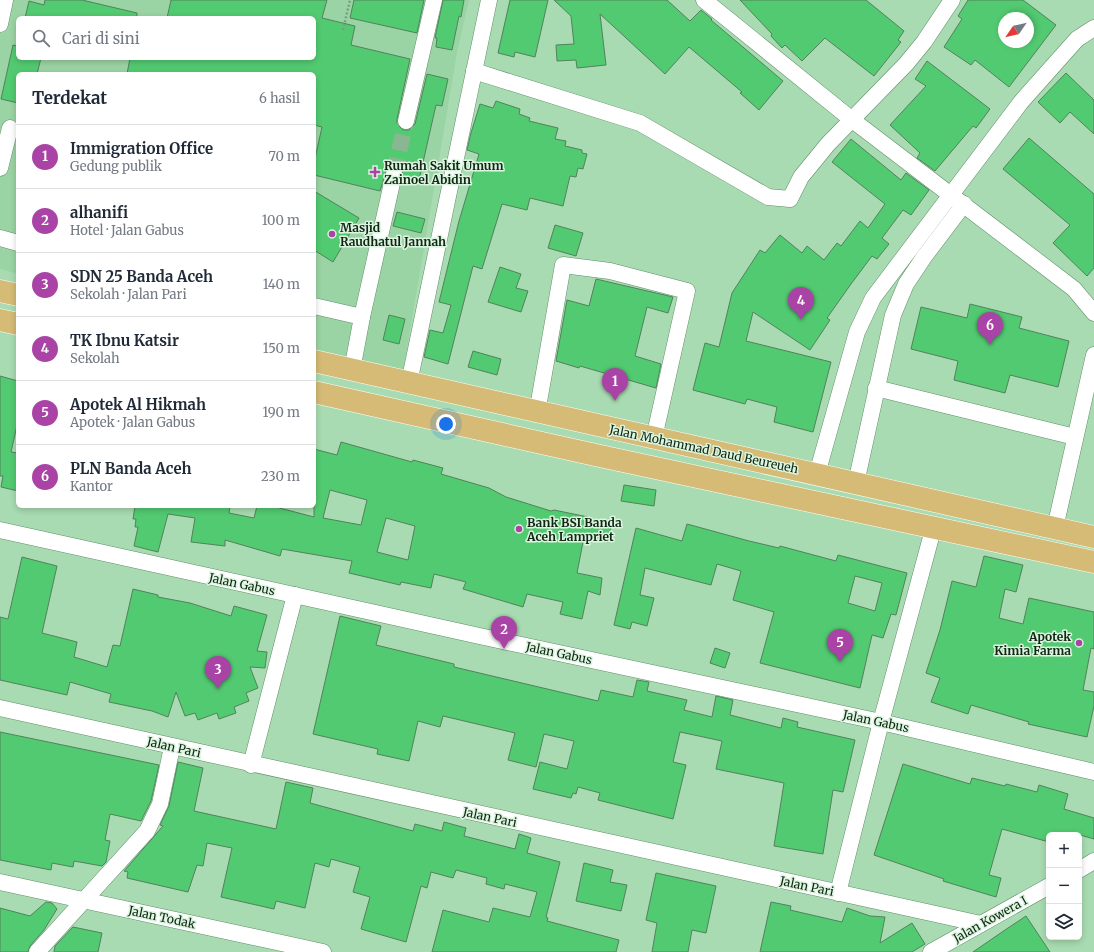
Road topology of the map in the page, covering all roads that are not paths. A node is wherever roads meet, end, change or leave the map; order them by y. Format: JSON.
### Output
{"nodes":[{"id":1,"x":5,"y":0,"type":"edge"},
{"id":2,"x":434,"y":0,"type":"edge"},
{"id":3,"x":488,"y":0,"type":"edge"},
{"id":4,"x":704,"y":0,"type":"edge"},
{"id":5,"x":952,"y":0,"type":"edge"},
{"id":6,"x":0,"y":24,"type":"edge"},
{"id":7,"x":1094,"y":28,"type":"edge"},
{"id":8,"x":474,"y":71,"type":"junction"},
{"id":9,"x":851,"y":119,"type":"junction"},
{"id":10,"x":406,"y":121,"type":"tunnel mouth"},
{"id":11,"x":9,"y":128,"type":"edge"},
{"id":12,"x":0,"y":168,"type":"edge"},
{"id":13,"x":394,"y":174,"type":"tunnel mouth"},
{"id":14,"x":951,"y":195,"type":"junction"},
{"id":15,"x":964,"y":204,"type":"junction"},
{"id":16,"x":0,"y":238,"type":"edge"},
{"id":17,"x":16,"y":242,"type":"edge"},
{"id":18,"x":316,"y":306,"type":"edge"},
{"id":19,"x":1094,"y":313,"type":"edge"},
{"id":20,"x":362,"y":317,"type":"junction"},
{"id":21,"x":0,"y":320,"type":"edge"},
{"id":22,"x":16,"y":324,"type":"edge"},
{"id":23,"x":1094,"y":355,"type":"edge"},
{"id":24,"x":316,"y":361,"type":"edge"},
{"id":25,"x":352,"y":370,"type":"junction"},
{"id":26,"x":409,"y":383,"type":"junction"},
{"id":27,"x":876,"y":388,"type":"junction"},
{"id":28,"x":316,"y":392,"type":"edge"},
{"id":29,"x":537,"y":413,"type":"junction"},
{"id":30,"x":654,"y":438,"type":"junction"},
{"id":31,"x":1076,"y":438,"type":"junction"},
{"id":32,"x":817,"y":474,"type":"junction"},
{"id":33,"x":856,"y":483,"type":"junction"},
{"id":34,"x":934,"y":526,"type":"junction"},
{"id":35,"x":1055,"y":528,"type":"junction"},
{"id":36,"x":0,"y":530,"type":"edge"},
{"id":37,"x":1094,"y":537,"type":"edge"},
{"id":38,"x":1094,"y":562,"type":"edge"},
{"id":39,"x":295,"y":595,"type":"junction"},
{"id":40,"x":0,"y":708,"type":"edge"},
{"id":41,"x":881,"y":722,"type":"junction"},
{"id":42,"x":172,"y":747,"type":"junction"},
{"id":43,"x":251,"y":765,"type":"junction"},
{"id":44,"x":1094,"y":772,"type":"edge"},
{"id":45,"x":1094,"y":861,"type":"edge"},
{"id":46,"x":1082,"y":868,"type":"edge"},
{"id":47,"x":0,"y":882,"type":"edge"},
{"id":48,"x":1046,"y":888,"type":"edge"},
{"id":49,"x":838,"y":893,"type":"junction"},
{"id":50,"x":84,"y":900,"type":"junction"},
{"id":51,"x":980,"y":924,"type":"junction"},
{"id":52,"x":37,"y":952,"type":"edge"},
{"id":53,"x":324,"y":952,"type":"edge"},
{"id":54,"x":931,"y":952,"type":"edge"}],
"edges":[{"from":1,"to":6,"type":"street"},
{"from":2,"to":10,"type":"street"},
{"from":3,"to":8,"type":"street"},
{"from":4,"to":9,"type":"street"},
{"from":5,"to":9,"type":"street"},
{"from":7,"to":14,"type":"street"},
{"from":8,"to":9,"type":"street"},
{"from":8,"to":26,"type":"street"},
{"from":9,"to":14,"type":"street"},
{"from":11,"to":12,"type":"street"},
{"from":13,"to":20,"type":"street"},
{"from":14,"to":15,"type":"street"},
{"from":14,"to":32,"type":"street"},
{"from":15,"to":19,"type":"street"},
{"from":15,"to":27,"type":"street"},
{"from":16,"to":17,"type":"street"},
{"from":18,"to":20,"type":"street"},
{"from":20,"to":25,"type":"street"},
{"from":21,"to":22,"type":"highway"},
{"from":23,"to":31,"type":"street"},
{"from":24,"to":25,"type":"highway","name":"Jalan Mohammad Daud Beureueh"},
{"from":25,"to":26,"type":"highway","name":"Jalan Mohammad Daud Beureueh"},
{"from":26,"to":29,"type":"highway","name":"Jalan Mohammad Daud Beureueh"},
{"from":27,"to":31,"type":"street"},
{"from":27,"to":33,"type":"street"},
{"from":28,"to":34,"type":"highway"},
{"from":29,"to":30,"type":"highway","name":"Jalan Mohammad Daud Beureueh"},
{"from":29,"to":30,"type":"street"},
{"from":30,"to":32,"type":"highway","name":"Jalan Mohammad Daud Beureueh"},
{"from":31,"to":35,"type":"street"},
{"from":32,"to":33,"type":"highway","name":"Jalan Mohammad Daud Beureueh"},
{"from":33,"to":35,"type":"highway","name":"Jalan Mohammad Daud Beureueh"},
{"from":34,"to":38,"type":"highway"},
{"from":34,"to":41,"type":"street"},
{"from":35,"to":37,"type":"highway","name":"Jalan Mohammad Daud Beureueh"},
{"from":36,"to":39,"type":"street","name":"Jalan Gabus"},
{"from":39,"to":41,"type":"street","name":"Jalan Gabus"},
{"from":39,"to":43,"type":"street"},
{"from":40,"to":42,"type":"street","name":"Jalan Pari"},
{"from":41,"to":44,"type":"street","name":"Jalan Gabus"},
{"from":41,"to":49,"type":"street"},
{"from":42,"to":43,"type":"street","name":"Jalan Pari"},
{"from":42,"to":50,"type":"street"},
{"from":43,"to":49,"type":"street","name":"Jalan Pari"},
{"from":45,"to":46,"type":"street"},
{"from":47,"to":50,"type":"street","name":"Jalan Todak"},
{"from":48,"to":51,"type":"street","name":"Jalan Kowera I"},
{"from":49,"to":51,"type":"street","name":"Jalan Pari"},
{"from":50,"to":52,"type":"street"},
{"from":50,"to":53,"type":"street","name":"Jalan Todak"},
{"from":51,"to":54,"type":"street","name":"Jalan Kowera I"}]}
